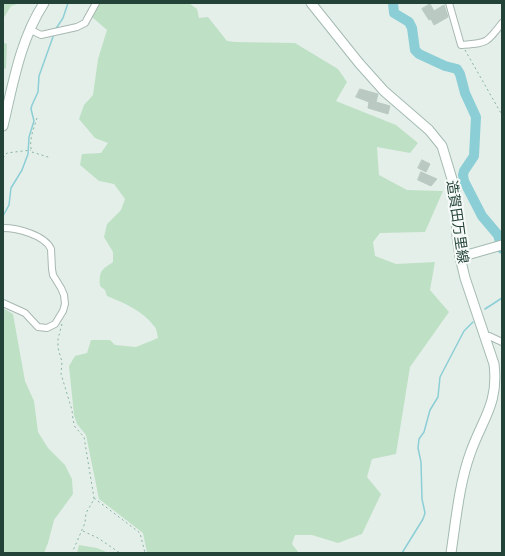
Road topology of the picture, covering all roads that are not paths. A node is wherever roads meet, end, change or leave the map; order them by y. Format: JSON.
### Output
{"nodes":[{"id":1,"x":44,"y":3,"type":"edge"},
{"id":2,"x":96,"y":3,"type":"edge"},
{"id":3,"x":311,"y":3,"type":"edge"},
{"id":4,"x":449,"y":3,"type":"edge"},
{"id":5,"x":502,"y":23,"type":"edge"},
{"id":6,"x":28,"y":29,"type":"junction"},
{"id":7,"x":3,"y":126,"type":"edge"},
{"id":8,"x":3,"y":228,"type":"edge"},
{"id":9,"x":499,"y":246,"type":"edge"},
{"id":10,"x":460,"y":257,"type":"junction"},
{"id":11,"x":3,"y":303,"type":"edge"},
{"id":12,"x":485,"y":336,"type":"junction"},
{"id":13,"x":502,"y":342,"type":"edge"},
{"id":14,"x":450,"y":553,"type":"edge"}],
"edges":[{"from":1,"to":6,"type":"main road"},
{"from":2,"to":6,"type":"street"},
{"from":3,"to":10,"type":"main road","name":"造賀田万里線"},
{"from":4,"to":5,"type":"street"},
{"from":6,"to":7,"type":"main road"},
{"from":8,"to":11,"type":"street"},
{"from":9,"to":10,"type":"main road"},
{"from":10,"to":12,"type":"main road","name":"造賀田万里線"},
{"from":12,"to":13,"type":"street"},
{"from":12,"to":14,"type":"main road","name":"造賀田万里線"}]}
